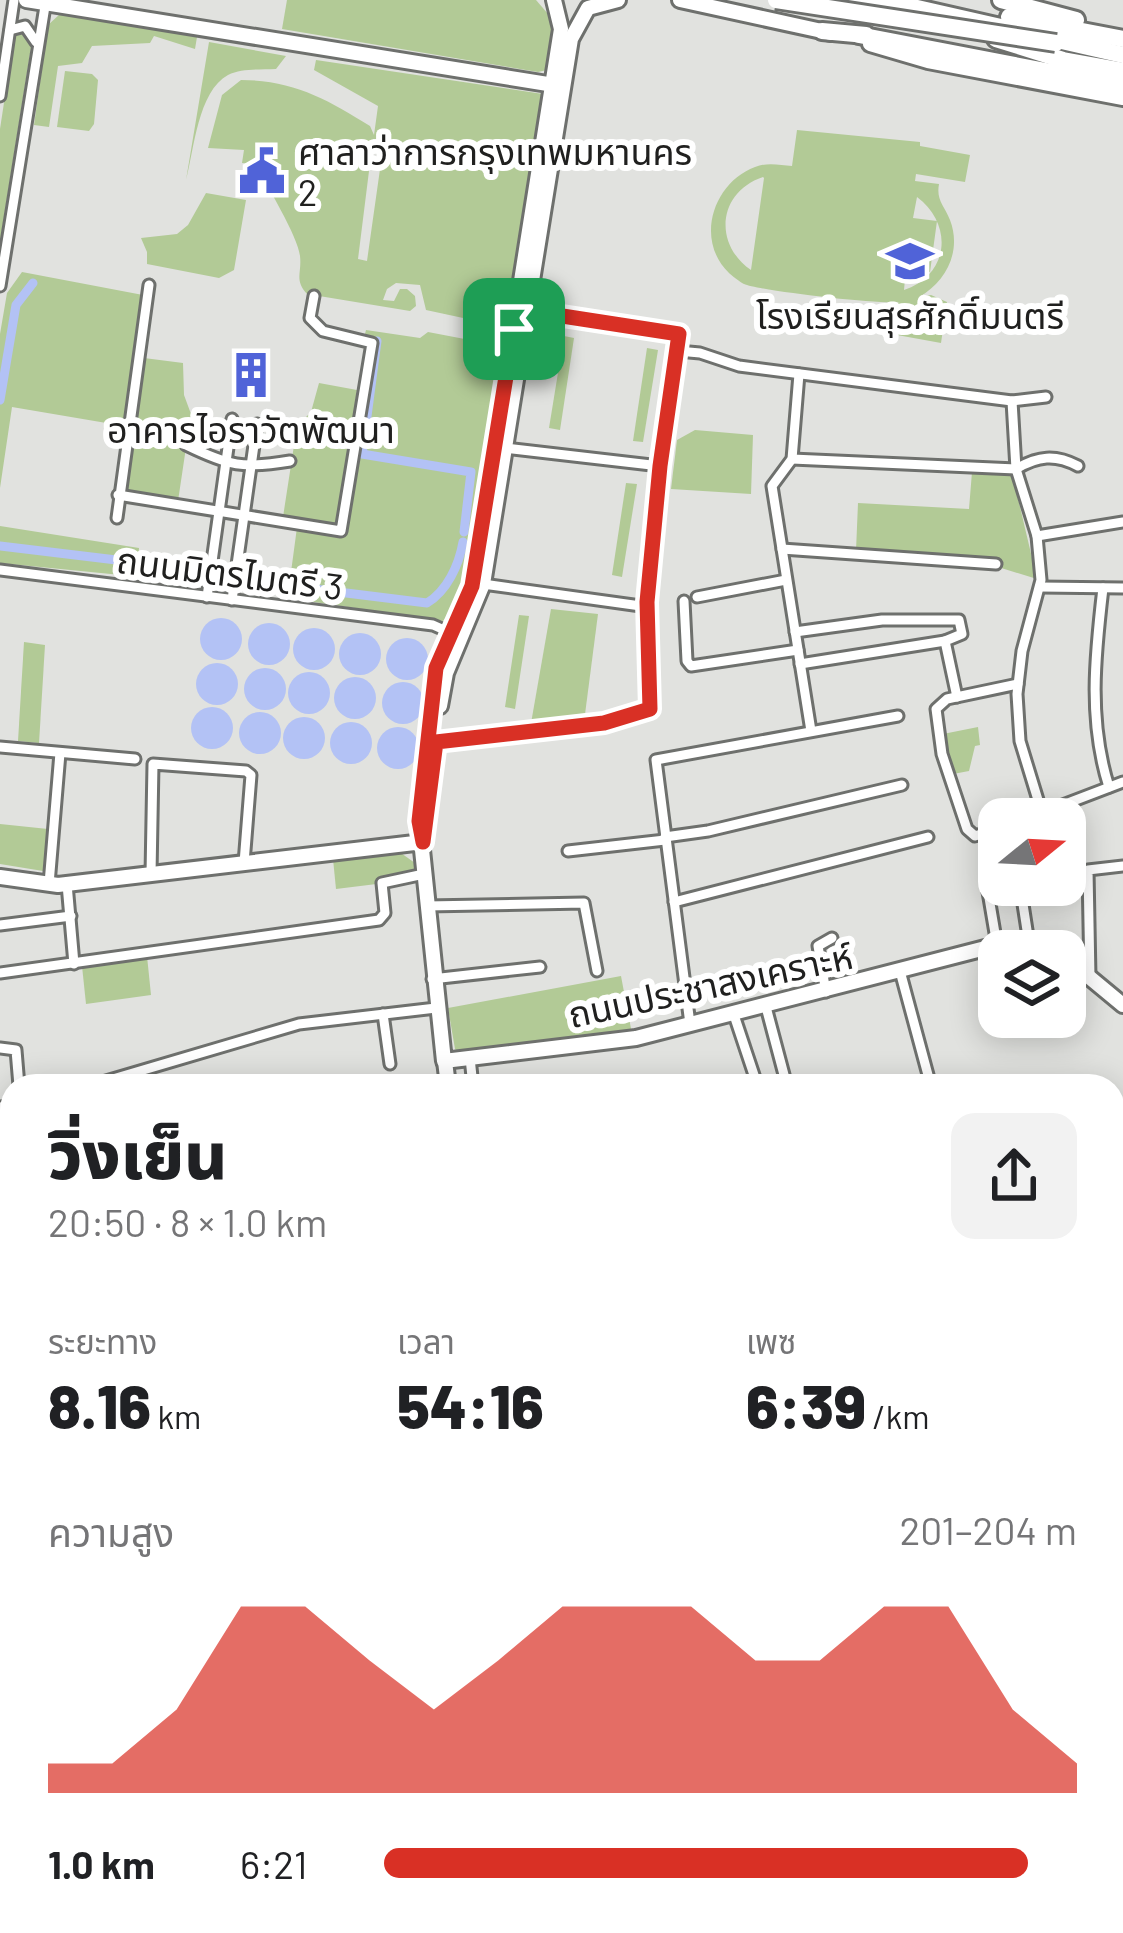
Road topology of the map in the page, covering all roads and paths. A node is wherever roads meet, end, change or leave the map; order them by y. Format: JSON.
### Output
{"nodes":[{"id":1,"x":14,"y":0,"type":"edge"},
{"id":2,"x":26,"y":0,"type":"edge"},
{"id":3,"x":554,"y":0,"type":"edge"},
{"id":4,"x":618,"y":0,"type":"edge"},
{"id":5,"x":680,"y":0,"type":"edge"},
{"id":6,"x":776,"y":0,"type":"edge"},
{"id":7,"x":835,"y":0,"type":"edge"},
{"id":8,"x":882,"y":0,"type":"edge"},
{"id":9,"x":938,"y":0,"type":"edge"},
{"id":10,"x":1001,"y":0,"type":"edge"},
{"id":11,"x":46,"y":2,"type":"edge"},
{"id":12,"x":10,"y":30,"type":"junction"},
{"id":13,"x":822,"y":31,"type":"junction"},
{"id":14,"x":859,"y":34,"type":"junction"},
{"id":15,"x":1123,"y":35,"type":"edge"},
{"id":16,"x":36,"y":42,"type":"junction"},
{"id":17,"x":1060,"y":51,"type":"junction"},
{"id":18,"x":1123,"y":56,"type":"edge"},
{"id":19,"x":1123,"y":71,"type":"edge"},
{"id":20,"x":556,"y":86,"type":"junction"},
{"id":21,"x":1123,"y":86,"type":"edge"},
{"id":22,"x":0,"y":96,"type":"edge"},
{"id":23,"x":1123,"y":98,"type":"edge"},
{"id":24,"x":3,"y":251,"type":"edge"},
{"id":25,"x":2,"y":267,"type":"edge"},
{"id":26,"x":149,"y":285,"type":"dead end"},
{"id":27,"x":0,"y":286,"type":"edge"},
{"id":28,"x":314,"y":296,"type":"dead end"},
{"id":29,"x":522,"y":309,"type":"junction"},
{"id":30,"x":678,"y":351,"type":"junction"},
{"id":31,"x":800,"y":374,"type":"junction"},
{"id":32,"x":1046,"y":397,"type":"dead end"},
{"id":33,"x":1012,"y":401,"type":"junction"},
{"id":34,"x":232,"y":419,"type":"dead end"},
{"id":35,"x":257,"y":424,"type":"dead end"},
{"id":36,"x":186,"y":445,"type":"dead end"},
{"id":37,"x":505,"y":448,"type":"junction"},
{"id":38,"x":791,"y":459,"type":"junction"},
{"id":39,"x":290,"y":461,"type":"dead end"},
{"id":40,"x":226,"y":464,"type":"junction"},
{"id":41,"x":660,"y":466,"type":"junction"},
{"id":42,"x":1078,"y":466,"type":"dead end"},
{"id":43,"x":250,"y":468,"type":"junction"},
{"id":44,"x":1016,"y":469,"type":"junction"},
{"id":45,"x":119,"y":495,"type":"junction"},
{"id":46,"x":219,"y":513,"type":"junction"},
{"id":47,"x":243,"y":517,"type":"junction"},
{"id":48,"x":116,"y":518,"type":"dead end"},
{"id":49,"x":1123,"y":522,"type":"edge"},
{"id":50,"x":1036,"y":536,"type":"junction"},
{"id":51,"x":782,"y":549,"type":"junction"},
{"id":52,"x":996,"y":564,"type":"dead end"},
{"id":53,"x":0,"y":570,"type":"edge"},
{"id":54,"x":786,"y":580,"type":"junction"},
{"id":55,"x":483,"y":584,"type":"junction"},
{"id":56,"x":1040,"y":587,"type":"junction"},
{"id":57,"x":1103,"y":588,"type":"junction"},
{"id":58,"x":1123,"y":588,"type":"edge"},
{"id":59,"x":207,"y":597,"type":"junction"},
{"id":60,"x":697,"y":597,"type":"dead end"},
{"id":61,"x":232,"y":600,"type":"junction"},
{"id":62,"x":684,"y":601,"type":"dead end"},
{"id":63,"x":647,"y":607,"type":"junction"},
{"id":64,"x":795,"y":632,"type":"junction"},
{"id":65,"x":456,"y":636,"type":"junction"},
{"id":66,"x":945,"y":641,"type":"junction"},
{"id":67,"x":798,"y":650,"type":"junction"},
{"id":68,"x":800,"y":664,"type":"junction"},
{"id":69,"x":1018,"y":684,"type":"junction"},
{"id":70,"x":957,"y":697,"type":"junction"},
{"id":71,"x":898,"y":716,"type":"dead end"},
{"id":72,"x":812,"y":731,"type":"junction"},
{"id":73,"x":432,"y":742,"type":"junction"},
{"id":74,"x":0,"y":747,"type":"edge"},
{"id":75,"x":60,"y":753,"type":"junction"},
{"id":76,"x":135,"y":759,"type":"dead end"},
{"id":77,"x":1123,"y":782,"type":"edge"},
{"id":78,"x":902,"y":785,"type":"dead end"},
{"id":79,"x":1109,"y":787,"type":"junction"},
{"id":80,"x":1037,"y":798,"type":"edge"},
{"id":81,"x":1081,"y":798,"type":"edge"},
{"id":82,"x":978,"y":832,"type":"edge"},
{"id":83,"x":928,"y":837,"type":"dead end"},
{"id":84,"x":665,"y":838,"type":"junction"},
{"id":85,"x":423,"y":842,"type":"junction"},
{"id":86,"x":568,"y":850,"type":"dead end"},
{"id":87,"x":244,"y":862,"type":"junction"},
{"id":88,"x":1123,"y":866,"type":"edge"},
{"id":89,"x":151,"y":874,"type":"junction"},
{"id":90,"x":424,"y":874,"type":"junction"},
{"id":91,"x":0,"y":877,"type":"edge"},
{"id":92,"x":49,"y":884,"type":"junction"},
{"id":93,"x":67,"y":884,"type":"junction"},
{"id":94,"x":674,"y":902,"type":"junction"},
{"id":95,"x":427,"y":906,"type":"junction"},
{"id":96,"x":71,"y":916,"type":"junction"},
{"id":97,"x":0,"y":926,"type":"edge"},
{"id":98,"x":832,"y":938,"type":"dead end"},
{"id":99,"x":978,"y":950,"type":"edge"},
{"id":100,"x":74,"y":964,"type":"junction"},
{"id":101,"x":540,"y":967,"type":"dead end"},
{"id":102,"x":597,"y":971,"type":"dead end"},
{"id":103,"x":900,"y":971,"type":"junction"},
{"id":104,"x":0,"y":973,"type":"edge"},
{"id":105,"x":1086,"y":974,"type":"edge"},
{"id":106,"x":1090,"y":977,"type":"junction"},
{"id":107,"x":432,"y":979,"type":"junction"},
{"id":108,"x":1115,"y":991,"type":"edge"},
{"id":109,"x":826,"y":992,"type":"junction"},
{"id":110,"x":1123,"y":1005,"type":"edge"},
{"id":111,"x":766,"y":1007,"type":"junction"},
{"id":112,"x":436,"y":1008,"type":"junction"},
{"id":113,"x":383,"y":1014,"type":"junction"},
{"id":114,"x":734,"y":1015,"type":"junction"},
{"id":115,"x":690,"y":1024,"type":"junction"},
{"id":116,"x":0,"y":1048,"type":"edge"},
{"id":117,"x":470,"y":1058,"type":"junction"},
{"id":118,"x":445,"y":1061,"type":"junction"},
{"id":119,"x":390,"y":1064,"type":"dead end"},
{"id":120,"x":18,"y":1074,"type":"edge"},
{"id":121,"x":129,"y":1074,"type":"edge"},
{"id":122,"x":447,"y":1074,"type":"edge"},
{"id":123,"x":472,"y":1074,"type":"edge"},
{"id":124,"x":753,"y":1074,"type":"edge"},
{"id":125,"x":784,"y":1074,"type":"edge"},
{"id":126,"x":928,"y":1074,"type":"edge"}],
"edges":[{"from":1,"to":12,"type":"street"},
{"from":2,"to":11,"type":"main road"},
{"from":3,"to":20,"type":"main road"},
{"from":4,"to":20,"type":"main road"},
{"from":5,"to":13,"type":"main road"},
{"from":6,"to":17,"type":"highway","bridge":true},
{"from":7,"to":17,"type":"highway"},
{"from":8,"to":17,"type":"highway","bridge":true},
{"from":9,"to":15,"type":"highway"},
{"from":10,"to":15,"type":"highway"},
{"from":11,"to":16,"type":"street"},
{"from":11,"to":20,"type":"main road"},
{"from":12,"to":16,"type":"street"},
{"from":12,"to":22,"type":"street"},
{"from":13,"to":14,"type":"highway"},
{"from":13,"to":23,"type":"main road"},
{"from":14,"to":17,"type":"highway"},
{"from":14,"to":21,"type":"highway"},
{"from":16,"to":24,"type":"street"},
{"from":17,"to":18,"type":"highway"},
{"from":17,"to":19,"type":"highway"},
{"from":20,"to":29,"type":"main road"},
{"from":24,"to":25,"type":"street"},
{"from":25,"to":27,"type":"street"},
{"from":26,"to":45,"type":"street"},
{"from":28,"to":47,"type":"street"},
{"from":29,"to":30,"type":"street"},
{"from":29,"to":37,"type":"main road"},
{"from":29,"to":65,"type":"main road"},
{"from":30,"to":31,"type":"street"},
{"from":30,"to":41,"type":"street"},
{"from":31,"to":33,"type":"street"},
{"from":31,"to":38,"type":"street"},
{"from":32,"to":33,"type":"street"},
{"from":33,"to":44,"type":"street"},
{"from":34,"to":40,"type":"street"},
{"from":35,"to":43,"type":"street"},
{"from":36,"to":40,"type":"street"},
{"from":37,"to":41,"type":"street"},
{"from":37,"to":55,"type":"main road"},
{"from":38,"to":44,"type":"street"},
{"from":38,"to":51,"type":"street"},
{"from":39,"to":43,"type":"street"},
{"from":40,"to":43,"type":"street"},
{"from":40,"to":46,"type":"street"},
{"from":41,"to":63,"type":"street"},
{"from":42,"to":44,"type":"street"},
{"from":43,"to":47,"type":"street"},
{"from":44,"to":50,"type":"street"},
{"from":45,"to":46,"type":"street"},
{"from":45,"to":48,"type":"street"},
{"from":46,"to":47,"type":"street"},
{"from":46,"to":59,"type":"street"},
{"from":47,"to":61,"type":"street"},
{"from":49,"to":50,"type":"street"},
{"from":50,"to":56,"type":"street"},
{"from":51,"to":52,"type":"street"},
{"from":51,"to":54,"type":"street"},
{"from":53,"to":59,"type":"street","name":"ถนนมิตรไมตรี 3"},
{"from":54,"to":60,"type":"street"},
{"from":54,"to":64,"type":"street"},
{"from":55,"to":63,"type":"street"},
{"from":55,"to":65,"type":"main road"},
{"from":56,"to":57,"type":"street"},
{"from":56,"to":69,"type":"street"},
{"from":57,"to":58,"type":"street"},
{"from":57,"to":79,"type":"street"},
{"from":59,"to":61,"type":"street","name":"ถนนมิตรไมตรี 3"},
{"from":61,"to":65,"type":"street","name":"ถนนมิตรไมตรี 3"},
{"from":62,"to":67,"type":"street"},
{"from":63,"to":73,"type":"street"},
{"from":64,"to":66,"type":"street"},
{"from":64,"to":67,"type":"street"},
{"from":65,"to":73,"type":"main road"},
{"from":66,"to":68,"type":"street"},
{"from":66,"to":70,"type":"street"},
{"from":67,"to":68,"type":"street"},
{"from":68,"to":72,"type":"street"},
{"from":69,"to":70,"type":"street"},
{"from":69,"to":80,"type":"street"},
{"from":70,"to":82,"type":"street"},
{"from":71,"to":72,"type":"street"},
{"from":72,"to":84,"type":"street"},
{"from":73,"to":85,"type":"main road"},
{"from":74,"to":75,"type":"street"},
{"from":75,"to":76,"type":"street"},
{"from":75,"to":92,"type":"street"},
{"from":77,"to":79,"type":"street"},
{"from":78,"to":84,"type":"street"},
{"from":79,"to":81,"type":"street"},
{"from":83,"to":94,"type":"street"},
{"from":84,"to":86,"type":"street"},
{"from":84,"to":94,"type":"street"},
{"from":85,"to":87,"type":"main road"},
{"from":85,"to":90,"type":"main road"},
{"from":87,"to":89,"type":"main road"},
{"from":87,"to":89,"type":"street"},
{"from":88,"to":106,"type":"street"},
{"from":89,"to":93,"type":"main road"},
{"from":90,"to":95,"type":"main road"},
{"from":90,"to":100,"type":"street"},
{"from":91,"to":92,"type":"main road"},
{"from":92,"to":93,"type":"main road"},
{"from":93,"to":96,"type":"street"},
{"from":94,"to":115,"type":"street"},
{"from":95,"to":102,"type":"street"},
{"from":95,"to":107,"type":"main road"},
{"from":96,"to":97,"type":"street"},
{"from":96,"to":100,"type":"street"},
{"from":98,"to":109,"type":"street"},
{"from":99,"to":103,"type":"main road","name":"ถนนประชาสงเคราะห์"},
{"from":100,"to":104,"type":"street"},
{"from":101,"to":107,"type":"street"},
{"from":103,"to":109,"type":"main road","name":"ถนนประชาสงเคราะห์"},
{"from":103,"to":126,"type":"street"},
{"from":105,"to":106,"type":"main road"},
{"from":106,"to":108,"type":"main road"},
{"from":107,"to":112,"type":"main road"},
{"from":108,"to":110,"type":"main road"},
{"from":109,"to":111,"type":"main road","name":"ถนนประชาสงเคราะห์"},
{"from":111,"to":114,"type":"main road","name":"ถนนประชาสงเคราะห์"},
{"from":111,"to":125,"type":"street"},
{"from":112,"to":113,"type":"street"},
{"from":112,"to":118,"type":"main road"},
{"from":113,"to":119,"type":"street"},
{"from":113,"to":121,"type":"street"},
{"from":114,"to":115,"type":"main road","name":"ถนนประชาสงเคราะห์"},
{"from":114,"to":124,"type":"street"},
{"from":115,"to":117,"type":"main road","name":"ถนนประชาสงเคราะห์"},
{"from":116,"to":120,"type":"street"},
{"from":117,"to":118,"type":"main road","name":"ถนนประชาสงเคราะห์"},
{"from":117,"to":123,"type":"street"},
{"from":118,"to":122,"type":"main road"}]}
